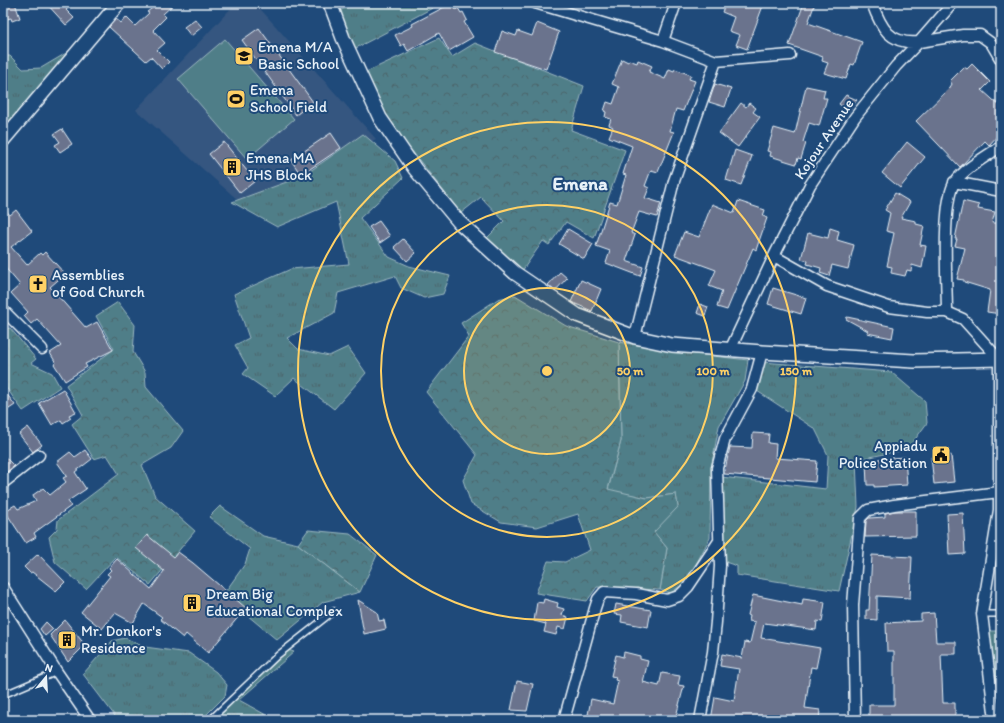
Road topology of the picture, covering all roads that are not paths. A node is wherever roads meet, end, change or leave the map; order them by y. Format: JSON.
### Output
{"nodes":[{"id":1,"x":330,"y":3,"type":"edge"},
{"id":2,"x":535,"y":3,"type":"edge"},
{"id":3,"x":676,"y":3,"type":"edge"},
{"id":4,"x":872,"y":3,"type":"edge"},
{"id":5,"x":953,"y":3,"type":"edge"},
{"id":6,"x":116,"y":4,"type":"edge"},
{"id":7,"x":663,"y":41,"type":"junction"},
{"id":8,"x":920,"y":42,"type":"junction"},
{"id":9,"x":790,"y":55,"type":"dead end"},
{"id":10,"x":1001,"y":60,"type":"edge"},
{"id":11,"x":716,"y":61,"type":"junction"},
{"id":12,"x":3,"y":140,"type":"edge"},
{"id":13,"x":1001,"y":146,"type":"edge"},
{"id":14,"x":954,"y":182,"type":"junction"},
{"id":15,"x":1001,"y":191,"type":"edge"},
{"id":16,"x":774,"y":256,"type":"junction"},
{"id":17,"x":3,"y":310,"type":"edge"},
{"id":18,"x":947,"y":312,"type":"junction"},
{"id":19,"x":635,"y":337,"type":"junction"},
{"id":20,"x":42,"y":349,"type":"dead end"},
{"id":21,"x":730,"y":350,"type":"junction"},
{"id":22,"x":762,"y":352,"type":"junction"},
{"id":23,"x":1000,"y":359,"type":"edge"},
{"id":24,"x":39,"y":455,"type":"dead end"},
{"id":25,"x":3,"y":483,"type":"edge"},
{"id":26,"x":999,"y":492,"type":"junction"},
{"id":27,"x":1000,"y":510,"type":"edge"},
{"id":28,"x":719,"y":541,"type":"junction"},
{"id":29,"x":3,"y":587,"type":"edge"},
{"id":30,"x":334,"y":611,"type":"dead end"},
{"id":31,"x":982,"y":614,"type":"junction"},
{"id":32,"x":1001,"y":614,"type":"edge"},
{"id":33,"x":56,"y":672,"type":"junction"},
{"id":34,"x":3,"y":695,"type":"edge"},
{"id":35,"x":90,"y":720,"type":"edge"},
{"id":36,"x":210,"y":720,"type":"edge"},
{"id":37,"x":564,"y":720,"type":"edge"},
{"id":38,"x":700,"y":720,"type":"edge"},
{"id":39,"x":855,"y":720,"type":"edge"},
{"id":40,"x":995,"y":720,"type":"edge"}],
"edges":[{"from":1,"to":19,"type":"street"},
{"from":2,"to":7,"type":"street"},
{"from":3,"to":7,"type":"street"},
{"from":4,"to":8,"type":"street"},
{"from":5,"to":8,"type":"street","name":"Kojour Avenue"},
{"from":6,"to":12,"type":"street"},
{"from":7,"to":11,"type":"street"},
{"from":8,"to":10,"type":"street"},
{"from":8,"to":16,"type":"street","name":"Kojour Avenue"},
{"from":9,"to":11,"type":"street"},
{"from":11,"to":19,"type":"street"},
{"from":13,"to":14,"type":"street"},
{"from":14,"to":15,"type":"street"},
{"from":14,"to":18,"type":"street"},
{"from":16,"to":18,"type":"street"},
{"from":16,"to":21,"type":"street","name":"Kojour Avenue"},
{"from":17,"to":20,"type":"street"},
{"from":18,"to":23,"type":"street"},
{"from":19,"to":21,"type":"street"},
{"from":21,"to":22,"type":"street"},
{"from":22,"to":23,"type":"street"},
{"from":22,"to":28,"type":"street"},
{"from":23,"to":26,"type":"street"},
{"from":24,"to":25,"type":"street"},
{"from":26,"to":27,"type":"street"},
{"from":26,"to":39,"type":"street"},
{"from":27,"to":31,"type":"street"},
{"from":28,"to":37,"type":"street"},
{"from":28,"to":38,"type":"street"},
{"from":29,"to":33,"type":"street"},
{"from":30,"to":36,"type":"lane"},
{"from":31,"to":32,"type":"lane"},
{"from":31,"to":40,"type":"street"},
{"from":33,"to":34,"type":"lane"},
{"from":33,"to":35,"type":"street"}]}
